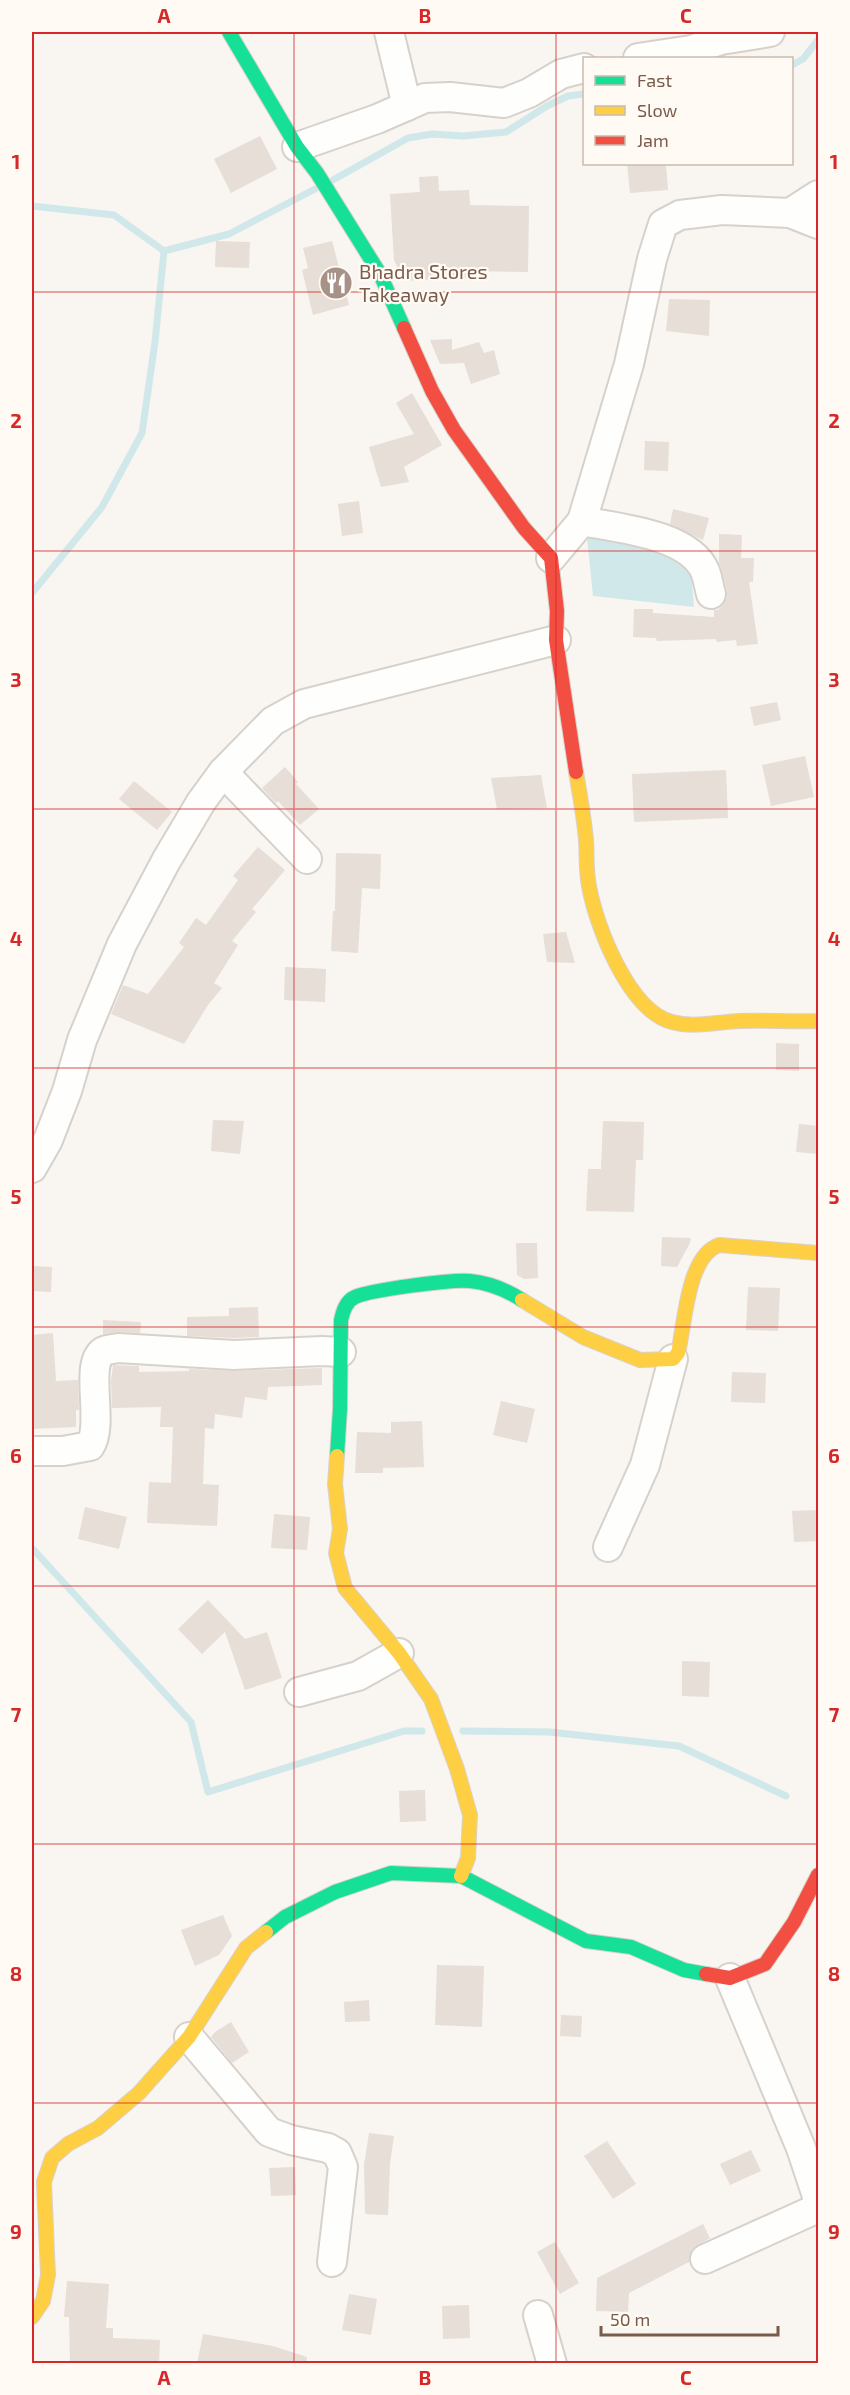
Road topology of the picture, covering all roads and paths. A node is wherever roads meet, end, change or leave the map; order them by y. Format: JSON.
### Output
{"nodes":[{"id":1,"x":229,"y":32,"type":"edge"},
{"id":2,"x":389,"y":32,"type":"edge"},
{"id":3,"x":770,"y":32,"type":"edge"},
{"id":4,"x":645,"y":57,"type":"edge"},
{"id":5,"x":583,"y":68,"type":"edge"},
{"id":6,"x":407,"y":106,"type":"junction"},
{"id":7,"x":297,"y":147,"type":"junction"},
{"id":8,"x":819,"y":195,"type":"edge"},
{"id":9,"x":790,"y":213,"type":"junction"},
{"id":10,"x":819,"y":224,"type":"edge"},
{"id":11,"x":582,"y":522,"type":"junction"},
{"id":12,"x":551,"y":558,"type":"junction"},
{"id":13,"x":711,"y":594,"type":"dead end"},
{"id":14,"x":556,"y":640,"type":"junction"},
{"id":15,"x":223,"y":772,"type":"junction"},
{"id":16,"x":307,"y":859,"type":"dead end"},
{"id":17,"x":819,"y":1021,"type":"edge"},
{"id":18,"x":32,"y":1168,"type":"edge"},
{"id":19,"x":819,"y":1252,"type":"edge"},
{"id":20,"x":341,"y":1352,"type":"junction"},
{"id":21,"x":673,"y":1359,"type":"junction"},
{"id":22,"x":32,"y":1451,"type":"edge"},
{"id":23,"x":608,"y":1547,"type":"dead end"},
{"id":24,"x":399,"y":1653,"type":"junction"},
{"id":25,"x":299,"y":1692,"type":"dead end"},
{"id":26,"x":819,"y":1875,"type":"edge"},
{"id":27,"x":461,"y":1876,"type":"junction"},
{"id":28,"x":730,"y":1978,"type":"junction"},
{"id":29,"x":189,"y":2037,"type":"junction"},
{"id":30,"x":819,"y":2199,"type":"edge"},
{"id":31,"x":819,"y":2208,"type":"edge"},
{"id":32,"x":705,"y":2259,"type":"dead end"},
{"id":33,"x":332,"y":2262,"type":"dead end"},
{"id":34,"x":538,"y":2315,"type":"dead end"},
{"id":35,"x":32,"y":2317,"type":"edge"},
{"id":36,"x":552,"y":2364,"type":"edge"}],
"edges":[{"from":1,"to":7,"type":"street"},
{"from":2,"to":6,"type":"street"},
{"from":3,"to":4,"type":"street"},
{"from":5,"to":6,"type":"street"},
{"from":6,"to":7,"type":"street"},
{"from":7,"to":12,"type":"street"},
{"from":8,"to":9,"type":"street"},
{"from":9,"to":10,"type":"street"},
{"from":9,"to":11,"type":"street"},
{"from":11,"to":12,"type":"street"},
{"from":11,"to":13,"type":"street"},
{"from":12,"to":14,"type":"street"},
{"from":14,"to":15,"type":"street"},
{"from":14,"to":17,"type":"street"},
{"from":15,"to":16,"type":"street"},
{"from":15,"to":18,"type":"street"},
{"from":19,"to":21,"type":"street"},
{"from":20,"to":21,"type":"street"},
{"from":20,"to":22,"type":"street"},
{"from":20,"to":24,"type":"street"},
{"from":21,"to":23,"type":"street"},
{"from":24,"to":25,"type":"street"},
{"from":24,"to":27,"type":"street"},
{"from":26,"to":28,"type":"street"},
{"from":27,"to":28,"type":"street"},
{"from":27,"to":29,"type":"street"},
{"from":28,"to":30,"type":"street"},
{"from":29,"to":33,"type":"street"},
{"from":29,"to":35,"type":"street"},
{"from":31,"to":32,"type":"street"},
{"from":34,"to":36,"type":"street"}]}
